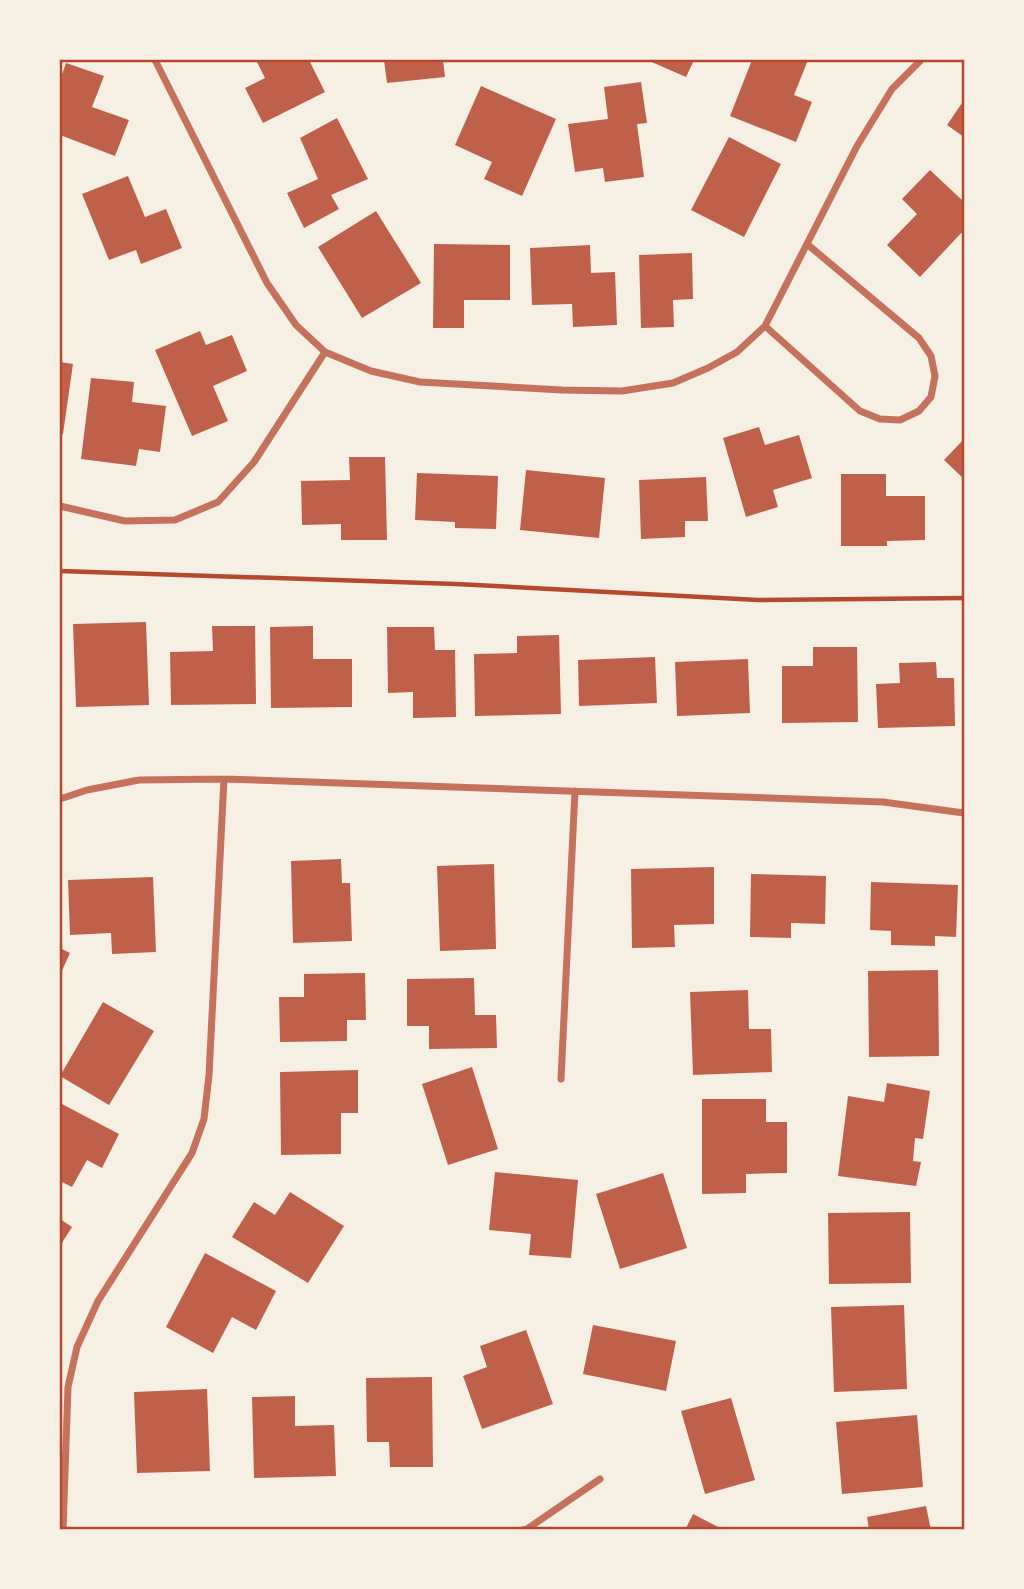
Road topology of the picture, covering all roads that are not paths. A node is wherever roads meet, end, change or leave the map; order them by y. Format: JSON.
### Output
{"nodes":[{"id":1,"x":155,"y":60,"type":"edge"},
{"id":2,"x":921,"y":60,"type":"edge"},
{"id":3,"x":807,"y":244,"type":"junction"},
{"id":4,"x":765,"y":326,"type":"junction"},
{"id":5,"x":325,"y":352,"type":"junction"},
{"id":6,"x":60,"y":506,"type":"edge"},
{"id":7,"x":224,"y":779,"type":"junction"},
{"id":8,"x":575,"y":791,"type":"junction"},
{"id":9,"x":60,"y":799,"type":"edge"},
{"id":10,"x":964,"y":813,"type":"edge"},
{"id":11,"x":561,"y":1079,"type":"dead end"},
{"id":12,"x":600,"y":1479,"type":"dead end"},
{"id":13,"x":63,"y":1530,"type":"edge"},
{"id":14,"x":523,"y":1530,"type":"edge"}],
"edges":[{"from":1,"to":5,"type":"street"},
{"from":2,"to":3,"type":"street"},
{"from":3,"to":4,"type":"street"},
{"from":3,"to":4,"type":"street"},
{"from":4,"to":5,"type":"street"},
{"from":5,"to":6,"type":"street"},
{"from":7,"to":8,"type":"street"},
{"from":7,"to":9,"type":"street"},
{"from":7,"to":13,"type":"street"},
{"from":8,"to":10,"type":"street"},
{"from":8,"to":11,"type":"street"},
{"from":12,"to":14,"type":"street"}]}
